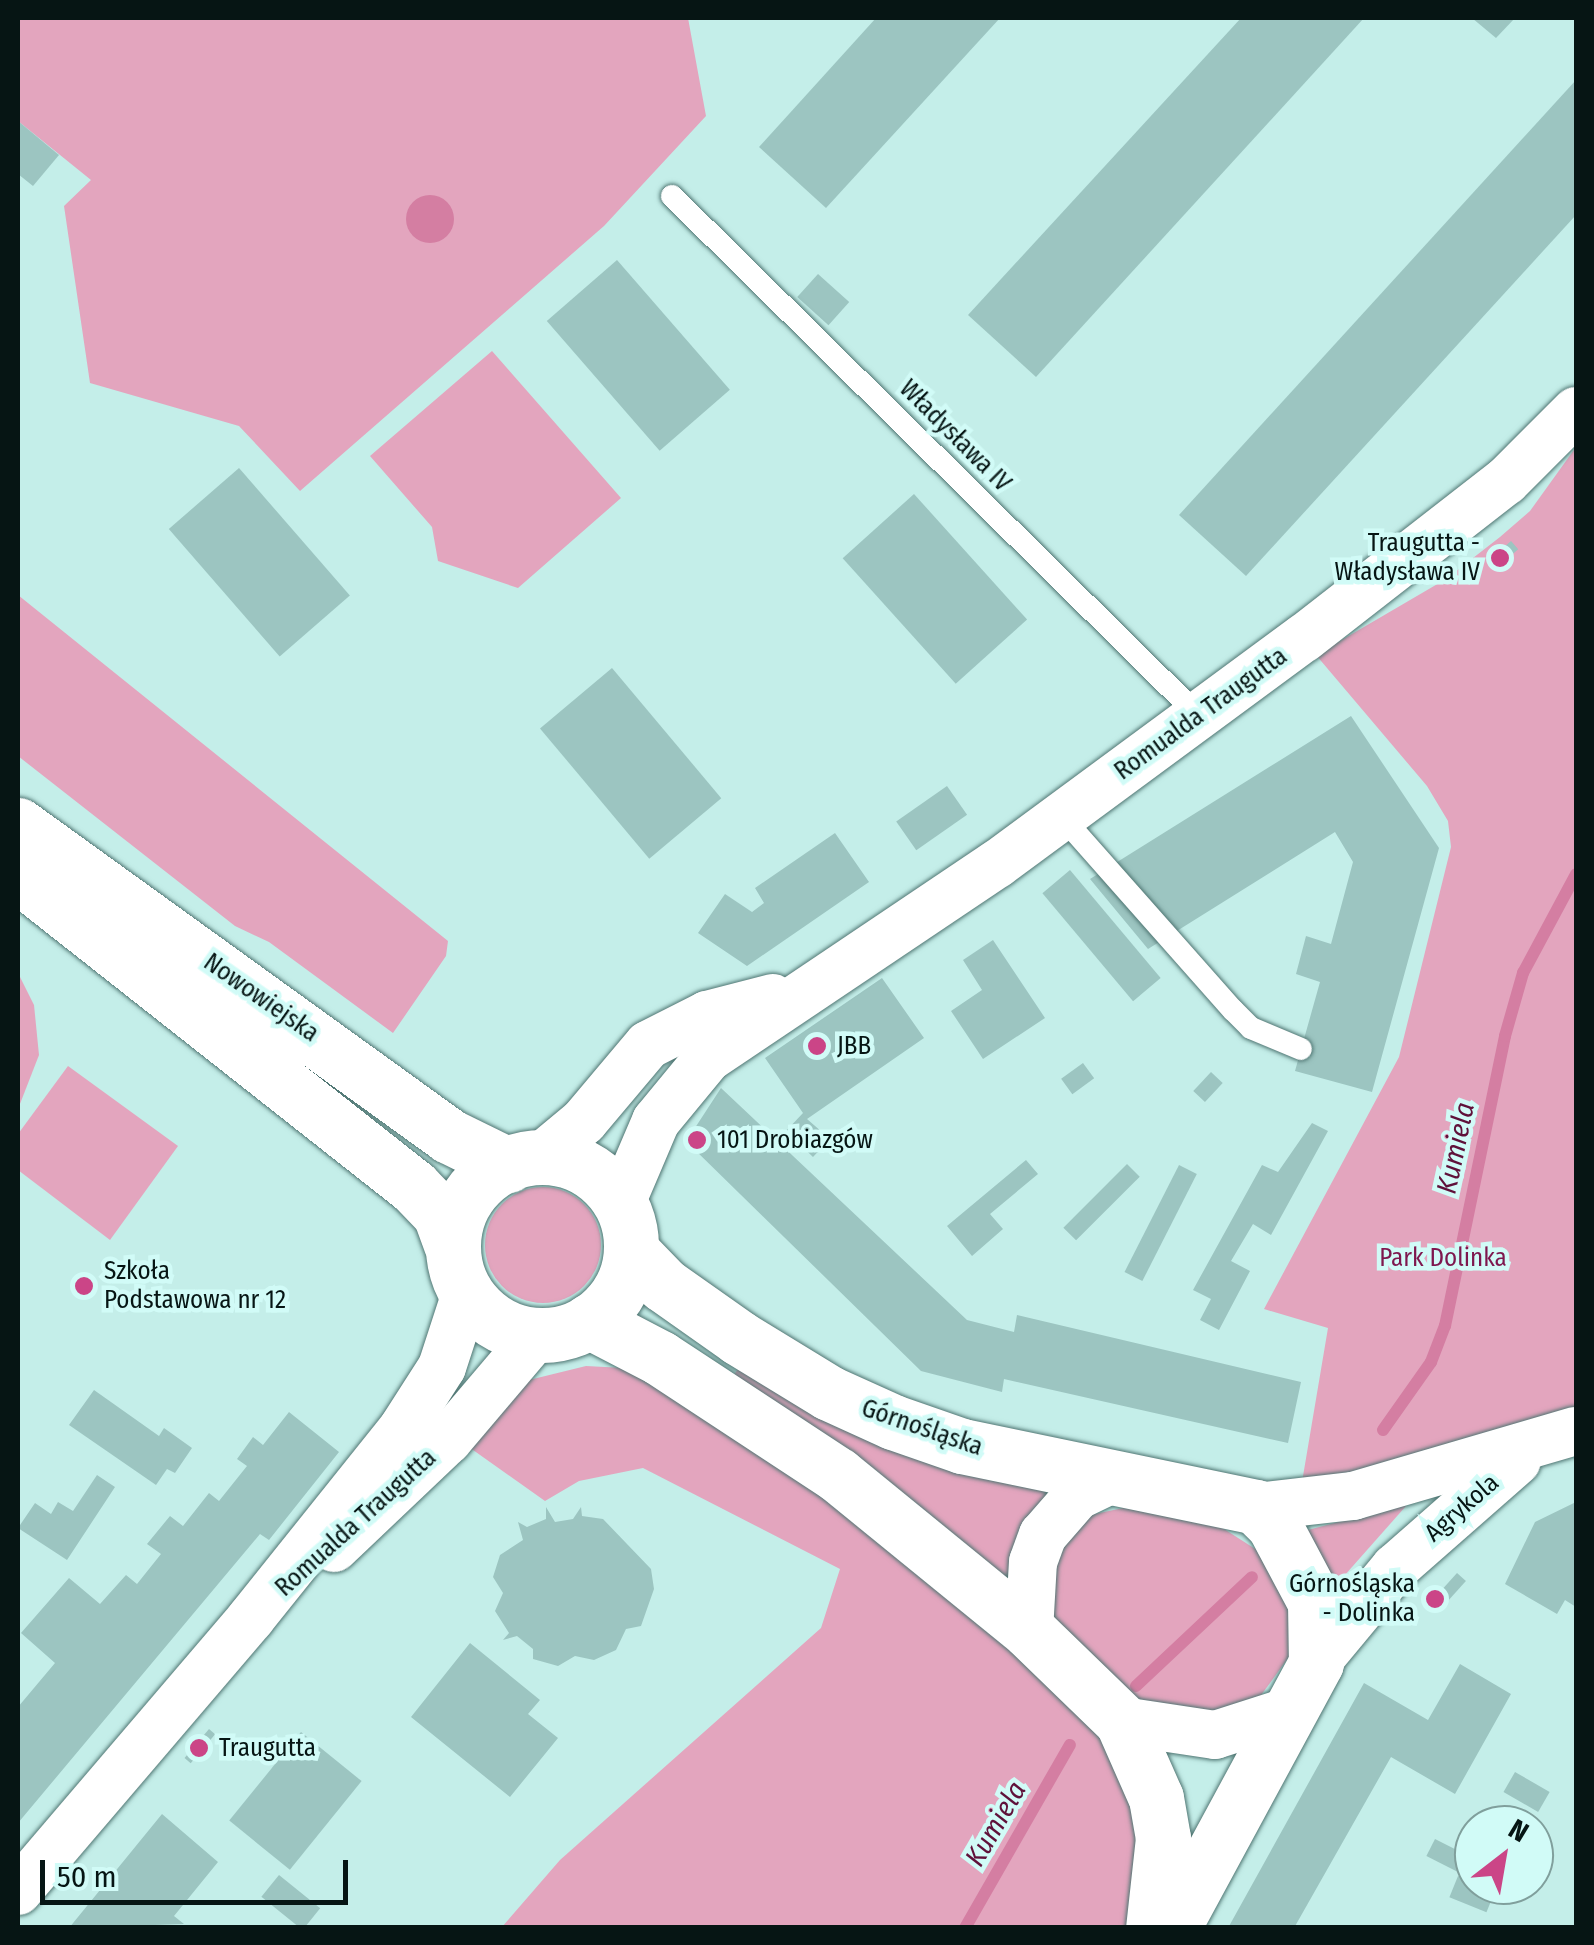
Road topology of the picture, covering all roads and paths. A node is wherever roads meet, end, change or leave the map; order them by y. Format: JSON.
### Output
{"nodes":[{"id":1,"x":672,"y":196,"type":"dead end"},
{"id":2,"x":1576,"y":412,"type":"edge"},
{"id":3,"x":1199,"y":716,"type":"junction"},
{"id":4,"x":1062,"y":817,"type":"junction"},
{"id":5,"x":18,"y":825,"type":"edge"},
{"id":6,"x":18,"y":875,"type":"edge"},
{"id":7,"x":805,"y":990,"type":"junction"},
{"id":8,"x":1302,"y":1049,"type":"dead end"},
{"id":9,"x":524,"y":1161,"type":"junction"},
{"id":10,"x":626,"y":1227,"type":"junction"},
{"id":11,"x":459,"y":1268,"type":"junction"},
{"id":12,"x":589,"y":1320,"type":"junction"},
{"id":13,"x":536,"y":1334,"type":"junction"},
{"id":14,"x":1576,"y":1430,"type":"edge"},
{"id":15,"x":1533,"y":1448,"type":"junction"},
{"id":16,"x":1114,"y":1478,"type":"junction"},
{"id":17,"x":1256,"y":1506,"type":"junction"},
{"id":18,"x":251,"y":1618,"type":"junction"},
{"id":19,"x":1028,"y":1631,"type":"junction"},
{"id":20,"x":1316,"y":1663,"type":"junction"},
{"id":21,"x":1287,"y":1712,"type":"junction"},
{"id":22,"x":1122,"y":1721,"type":"junction"},
{"id":23,"x":18,"y":1890,"type":"edge"},
{"id":24,"x":1153,"y":1928,"type":"edge"},
{"id":25,"x":1173,"y":1928,"type":"edge"}],
"edges":[{"from":1,"to":3,"type":"lane","name":"Władysława IV"},
{"from":2,"to":3,"type":"street","name":"Romualda Traugutta"},
{"from":3,"to":4,"type":"street","name":"Romualda Traugutta"},
{"from":4,"to":7,"type":"street","name":"Romualda Traugutta"},
{"from":4,"to":8,"type":"lane"},
{"from":5,"to":9,"type":"street","name":"Nowowiejska"},
{"from":6,"to":11,"type":"street"},
{"from":7,"to":9,"type":"street","name":"Romualda Traugutta"},
{"from":7,"to":10,"type":"street","name":"Romualda Traugutta"},
{"from":9,"to":10,"type":"street"},
{"from":9,"to":11,"type":"street"},
{"from":10,"to":12,"type":"street"},
{"from":10,"to":16,"type":"street","name":"Górnośląska"},
{"from":11,"to":13,"type":"street"},
{"from":11,"to":18,"type":"street","name":"Romualda Traugutta"},
{"from":12,"to":13,"type":"street"},
{"from":12,"to":19,"type":"street"},
{"from":13,"to":18,"type":"street","name":"Romualda Traugutta"},
{"from":14,"to":15,"type":"street","name":"Agrykola"},
{"from":15,"to":17,"type":"street","name":"Agrykola"},
{"from":15,"to":20,"type":"street","name":"Agrykola"},
{"from":16,"to":17,"type":"street","name":"Górnośląska"},
{"from":16,"to":19,"type":"street"},
{"from":17,"to":20,"type":"street"},
{"from":18,"to":23,"type":"street","name":"Romualda Traugutta"},
{"from":19,"to":22,"type":"street"},
{"from":20,"to":21,"type":"street"},
{"from":21,"to":22,"type":"street"},
{"from":21,"to":25,"type":"street"},
{"from":22,"to":24,"type":"street"}]}
